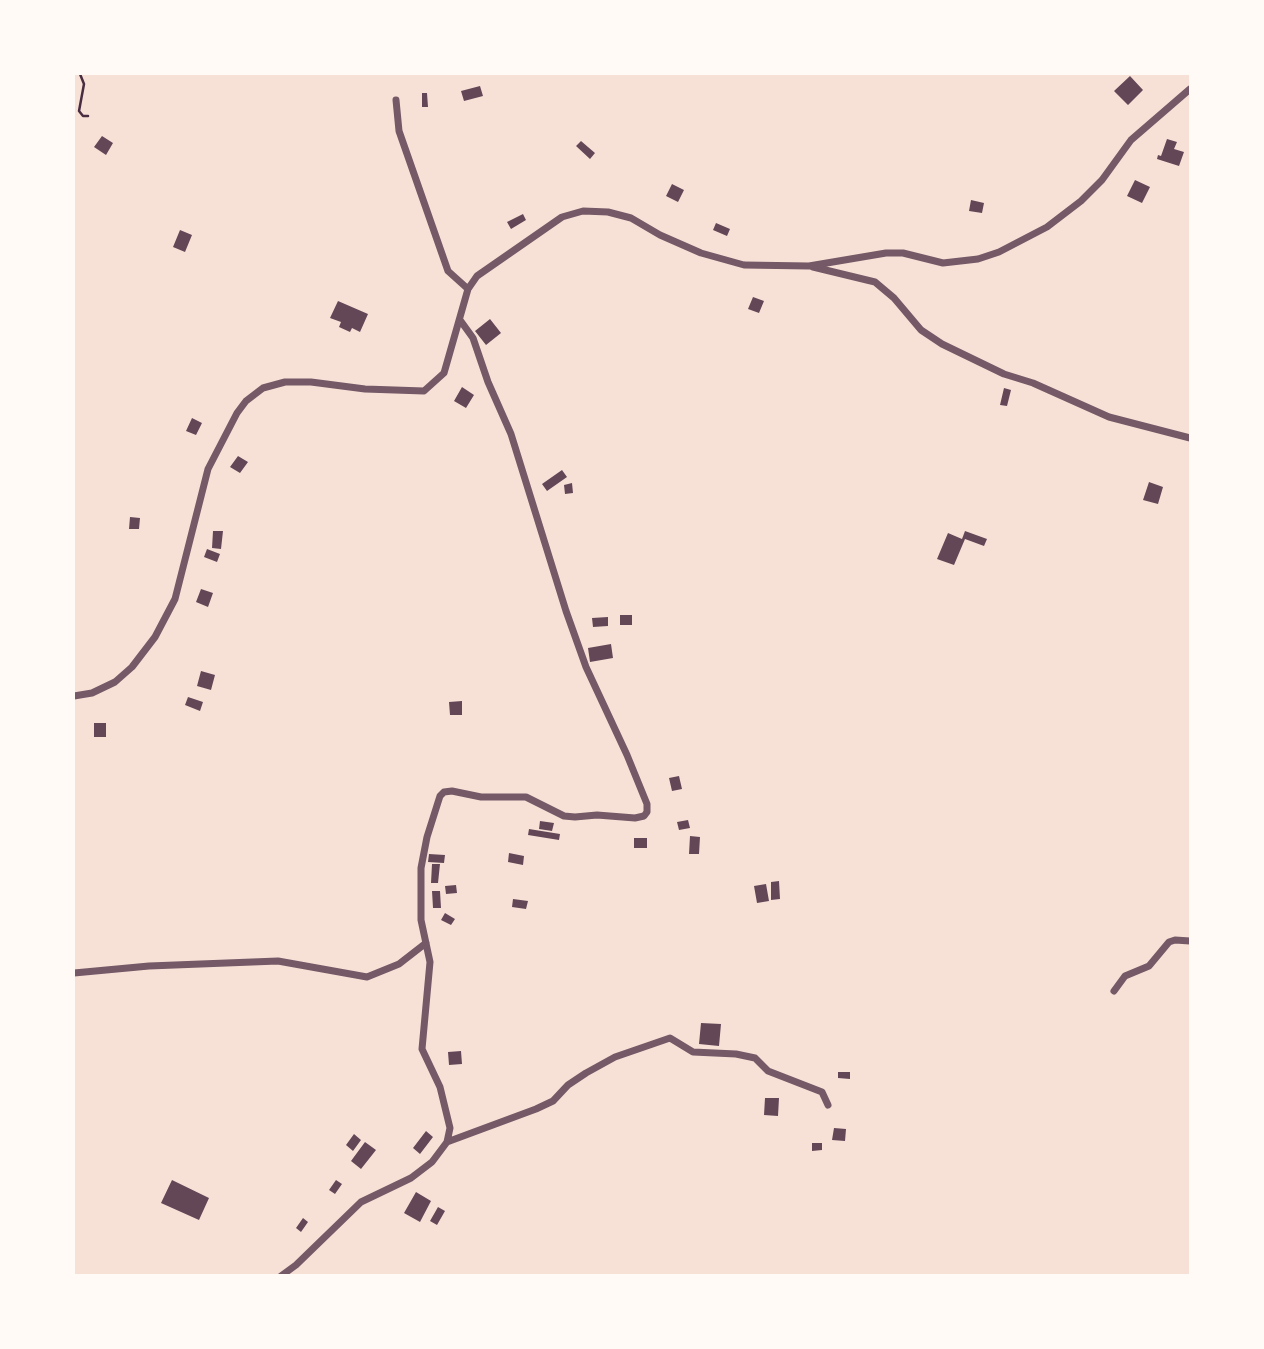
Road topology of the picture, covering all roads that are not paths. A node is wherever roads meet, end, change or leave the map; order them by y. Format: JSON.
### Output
{"nodes":[{"id":1,"x":1191,"y":89,"type":"edge"},
{"id":2,"x":396,"y":100,"type":"dead end"},
{"id":3,"x":809,"y":266,"type":"junction"},
{"id":4,"x":468,"y":289,"type":"junction"},
{"id":5,"x":460,"y":320,"type":"junction"},
{"id":6,"x":1191,"y":438,"type":"edge"},
{"id":7,"x":74,"y":696,"type":"edge"},
{"id":8,"x":1191,"y":941,"type":"edge"},
{"id":9,"x":426,"y":943,"type":"junction"},
{"id":10,"x":74,"y":973,"type":"edge"},
{"id":11,"x":1114,"y":991,"type":"dead end"},
{"id":12,"x":828,"y":1105,"type":"dead end"},
{"id":13,"x":447,"y":1142,"type":"junction"},
{"id":14,"x":282,"y":1276,"type":"edge"}],
"edges":[{"from":1,"to":3,"type":"street"},
{"from":2,"to":4,"type":"street"},
{"from":3,"to":4,"type":"street"},
{"from":3,"to":6,"type":"street"},
{"from":4,"to":5,"type":"street"},
{"from":5,"to":7,"type":"street"},
{"from":5,"to":9,"type":"street"},
{"from":8,"to":11,"type":"street"},
{"from":9,"to":10,"type":"street"},
{"from":9,"to":13,"type":"street"},
{"from":12,"to":13,"type":"street"},
{"from":13,"to":14,"type":"street"}]}
